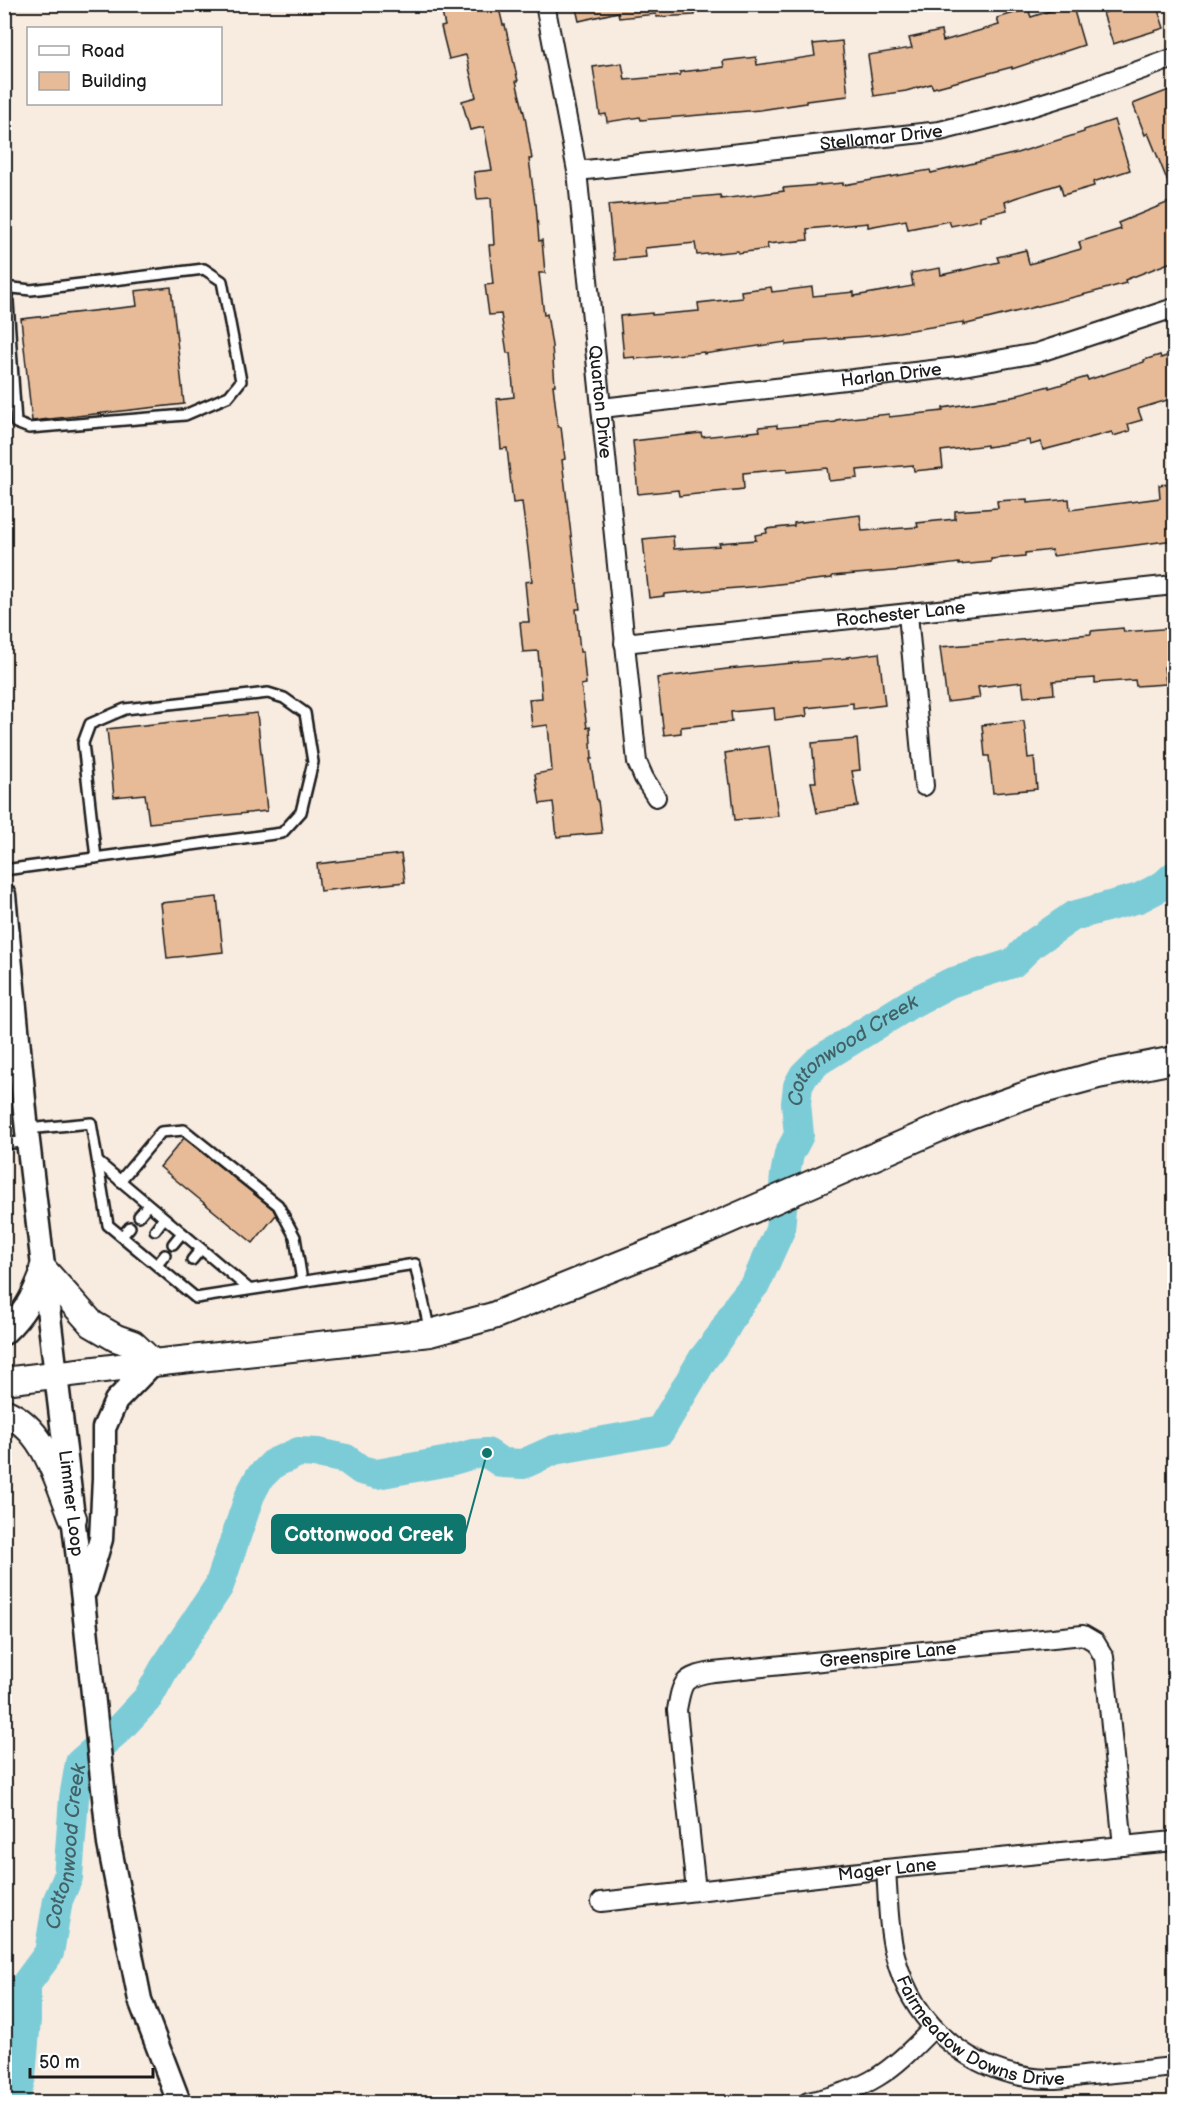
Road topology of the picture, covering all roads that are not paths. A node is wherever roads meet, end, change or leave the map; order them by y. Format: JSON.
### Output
{"nodes":[{"id":1,"x":545,"y":4,"type":"edge"},
{"id":2,"x":1174,"y":58,"type":"edge"},
{"id":3,"x":577,"y":171,"type":"junction"},
{"id":4,"x":6,"y":287,"type":"edge"},
{"id":5,"x":1174,"y":308,"type":"edge"},
{"id":6,"x":602,"y":408,"type":"junction"},
{"id":7,"x":1174,"y":585,"type":"edge"},
{"id":8,"x":908,"y":614,"type":"junction"},
{"id":9,"x":624,"y":643,"type":"junction"},
{"id":10,"x":924,"y":786,"type":"dead end"},
{"id":11,"x":656,"y":797,"type":"dead end"},
{"id":12,"x":96,"y":858,"type":"junction"},
{"id":13,"x":4,"y":870,"type":"edge"},
{"id":14,"x":4,"y":895,"type":"edge"},
{"id":15,"x":1174,"y":1060,"type":"edge"},
{"id":16,"x":27,"y":1135,"type":"junction"},
{"id":17,"x":4,"y":1144,"type":"edge"},
{"id":18,"x":98,"y":1162,"type":"junction"},
{"id":19,"x":120,"y":1181,"type":"junction"},
{"id":20,"x":148,"y":1205,"type":"junction"},
{"id":21,"x":139,"y":1216,"type":"dead end"},
{"id":22,"x":164,"y":1218,"type":"junction"},
{"id":23,"x":130,"y":1227,"type":"dead end"},
{"id":24,"x":155,"y":1230,"type":"dead end"},
{"id":25,"x":182,"y":1233,"type":"junction"},
{"id":26,"x":122,"y":1236,"type":"junction"},
{"id":27,"x":146,"y":1241,"type":"dead end"},
{"id":28,"x":173,"y":1244,"type":"dead end"},
{"id":29,"x":201,"y":1249,"type":"junction"},
{"id":30,"x":139,"y":1250,"type":"junction"},
{"id":31,"x":165,"y":1255,"type":"dead end"},
{"id":32,"x":192,"y":1260,"type":"dead end"},
{"id":33,"x":157,"y":1265,"type":"junction"},
{"id":34,"x":43,"y":1269,"type":"junction"},
{"id":35,"x":182,"y":1272,"type":"dead end"},
{"id":36,"x":175,"y":1280,"type":"junction"},
{"id":37,"x":302,"y":1281,"type":"junction"},
{"id":38,"x":249,"y":1289,"type":"junction"},
{"id":39,"x":4,"y":1333,"type":"edge"},
{"id":40,"x":430,"y":1333,"type":"junction"},
{"id":41,"x":153,"y":1363,"type":"junction"},
{"id":42,"x":57,"y":1374,"type":"junction"},
{"id":43,"x":4,"y":1381,"type":"edge"},
{"id":44,"x":4,"y":1412,"type":"edge"},
{"id":45,"x":73,"y":1518,"type":"junction"},
{"id":46,"x":83,"y":1600,"type":"junction"},
{"id":47,"x":1174,"y":1841,"type":"edge"},
{"id":48,"x":1123,"y":1846,"type":"junction"},
{"id":49,"x":886,"y":1869,"type":"junction"},
{"id":50,"x":696,"y":1891,"type":"junction"},
{"id":51,"x":601,"y":1902,"type":"dead end"},
{"id":52,"x":933,"y":2028,"type":"junction"},
{"id":53,"x":1174,"y":2067,"type":"edge"},
{"id":54,"x":179,"y":2103,"type":"edge"},
{"id":55,"x":808,"y":2103,"type":"edge"}],
"edges":[{"from":1,"to":3,"type":"street","name":"Quarton Drive"},
{"from":2,"to":3,"type":"street","name":"Stellamar Drive"},
{"from":3,"to":6,"type":"street","name":"Quarton Drive"},
{"from":4,"to":4,"type":"lane"},
{"from":5,"to":6,"type":"street","name":"Harlan Drive"},
{"from":6,"to":9,"type":"street","name":"Quarton Drive"},
{"from":7,"to":8,"type":"street","name":"Rochester Lane"},
{"from":8,"to":9,"type":"street","name":"Rochester Lane"},
{"from":8,"to":10,"type":"street"},
{"from":9,"to":11,"type":"street","name":"Quarton Drive"},
{"from":12,"to":12,"type":"lane"},
{"from":12,"to":13,"type":"lane"},
{"from":14,"to":16,"type":"street","name":"Limmer Loop"},
{"from":15,"to":40,"type":"main road"},
{"from":16,"to":17,"type":"lane"},
{"from":16,"to":18,"type":"lane"},
{"from":16,"to":34,"type":"street","name":"Limmer Loop"},
{"from":18,"to":19,"type":"lane"},
{"from":18,"to":26,"type":"lane"},
{"from":19,"to":20,"type":"lane"},
{"from":19,"to":37,"type":"lane"},
{"from":20,"to":21,"type":"lane"},
{"from":20,"to":22,"type":"lane"},
{"from":22,"to":24,"type":"lane"},
{"from":22,"to":25,"type":"lane"},
{"from":23,"to":26,"type":"lane"},
{"from":25,"to":28,"type":"lane"},
{"from":25,"to":29,"type":"lane"},
{"from":26,"to":30,"type":"lane"},
{"from":27,"to":30,"type":"lane"},
{"from":29,"to":32,"type":"lane"},
{"from":29,"to":38,"type":"lane"},
{"from":30,"to":33,"type":"lane"},
{"from":31,"to":33,"type":"lane"},
{"from":33,"to":36,"type":"lane"},
{"from":34,"to":39,"type":"street"},
{"from":34,"to":41,"type":"main road"},
{"from":34,"to":42,"type":"street","name":"Limmer Loop"},
{"from":35,"to":36,"type":"lane"},
{"from":36,"to":38,"type":"lane"},
{"from":37,"to":38,"type":"lane"},
{"from":37,"to":40,"type":"lane"},
{"from":40,"to":41,"type":"main road"},
{"from":41,"to":42,"type":"main road"},
{"from":41,"to":46,"type":"street"},
{"from":42,"to":43,"type":"main road"},
{"from":42,"to":45,"type":"street","name":"Limmer Loop"},
{"from":44,"to":45,"type":"main road"},
{"from":45,"to":46,"type":"street","name":"Limmer Loop"},
{"from":46,"to":54,"type":"street","name":"Limmer Loop"},
{"from":47,"to":48,"type":"street","name":"Mager Lane"},
{"from":48,"to":49,"type":"street","name":"Mager Lane"},
{"from":48,"to":50,"type":"street","name":"Greenspire Lane"},
{"from":49,"to":50,"type":"street","name":"Mager Lane"},
{"from":49,"to":52,"type":"street","name":"Fairmeadow Downs Drive"},
{"from":50,"to":51,"type":"street","name":"Mager Lane"},
{"from":52,"to":53,"type":"street","name":"Fairmeadow Downs Drive"},
{"from":52,"to":55,"type":"street"}]}
